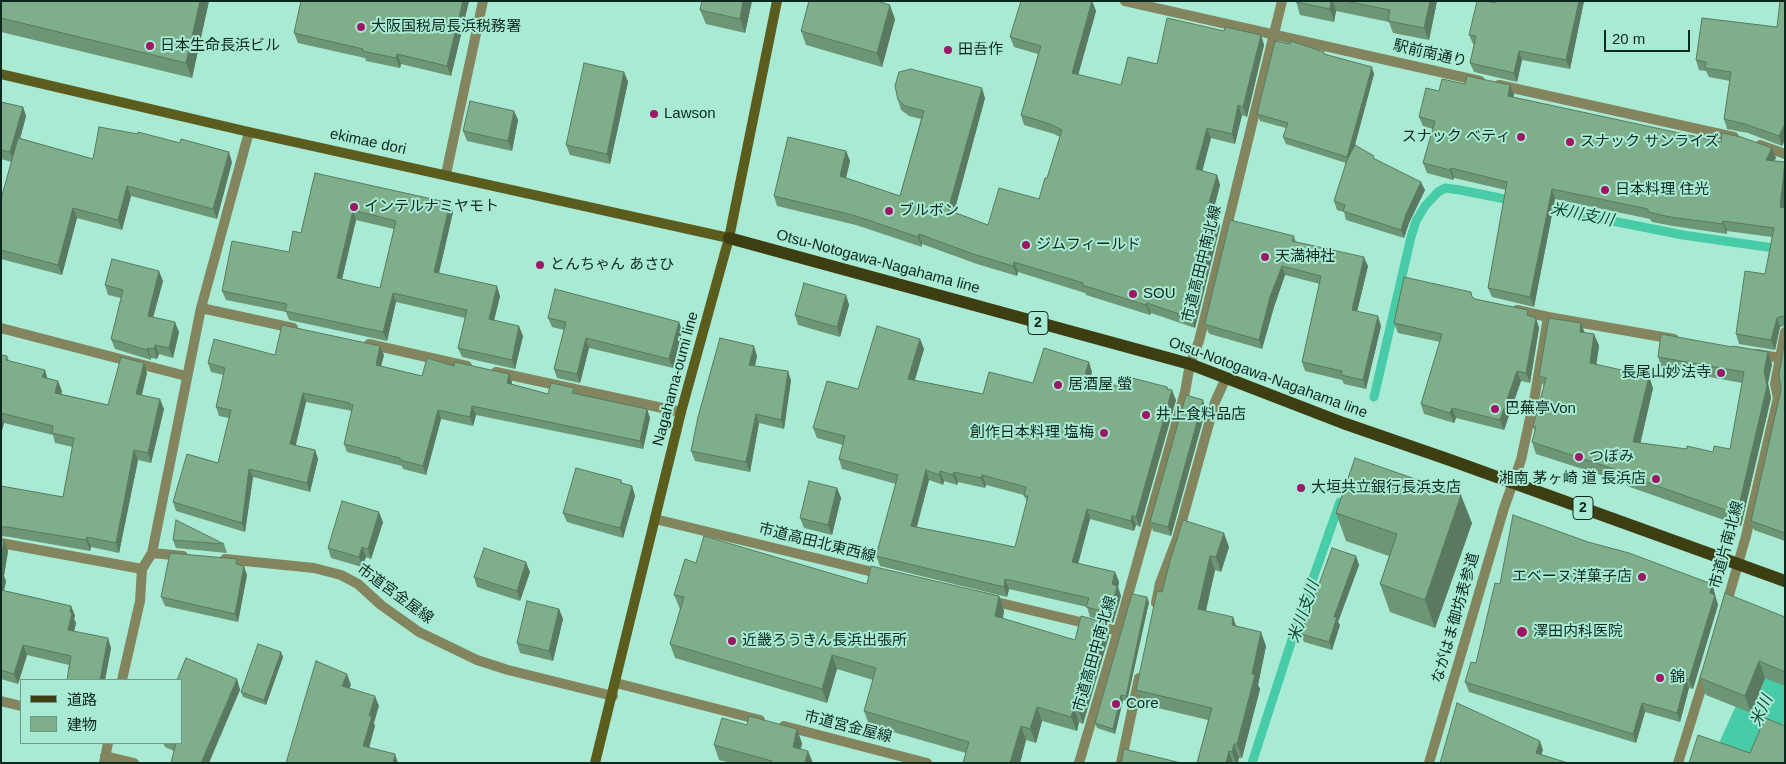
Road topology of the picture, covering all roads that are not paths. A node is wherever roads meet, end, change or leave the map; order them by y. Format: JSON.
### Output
{"nodes":[{"id":1,"x":483,"y":1,"type":"edge"},
{"id":2,"x":777,"y":1,"type":"edge"},
{"id":3,"x":1125,"y":1,"type":"edge"},
{"id":4,"x":1282,"y":1,"type":"edge"},
{"id":5,"x":1273,"y":34,"type":"junction"},
{"id":6,"x":1,"y":74,"type":"edge"},
{"id":7,"x":249,"y":132,"type":"junction"},
{"id":8,"x":1785,"y":154,"type":"edge"},
{"id":9,"x":446,"y":174,"type":"junction"},
{"id":10,"x":729,"y":238,"type":"junction"},
{"id":11,"x":202,"y":308,"type":"junction"},
{"id":12,"x":1510,"y":309,"type":"edge"},
{"id":13,"x":1548,"y":317,"type":"junction"},
{"id":14,"x":1,"y":328,"type":"edge"},
{"id":15,"x":307,"y":331,"type":"edge"},
{"id":16,"x":1785,"y":332,"type":"edge"},
{"id":17,"x":355,"y":341,"type":"edge"},
{"id":18,"x":1683,"y":341,"type":"edge"},
{"id":19,"x":1751,"y":353,"type":"edge"},
{"id":20,"x":1780,"y":358,"type":"junction"},
{"id":21,"x":1190,"y":364,"type":"junction"},
{"id":22,"x":186,"y":376,"type":"junction"},
{"id":23,"x":1226,"y":378,"type":"junction"},
{"id":24,"x":1782,"y":398,"type":"edge"},
{"id":25,"x":681,"y":412,"type":"junction"},
{"id":26,"x":1512,"y":482,"type":"junction"},
{"id":27,"x":655,"y":520,"type":"junction"},
{"id":28,"x":1,"y":543,"type":"edge"},
{"id":29,"x":152,"y":553,"type":"junction"},
{"id":30,"x":190,"y":556,"type":"edge"},
{"id":31,"x":219,"y":559,"type":"edge"},
{"id":32,"x":1738,"y":564,"type":"junction"},
{"id":33,"x":142,"y":569,"type":"junction"},
{"id":34,"x":887,"y":575,"type":"edge"},
{"id":35,"x":1785,"y":581,"type":"edge"},
{"id":36,"x":974,"y":596,"type":"edge"},
{"id":37,"x":1154,"y":612,"type":"edge"},
{"id":38,"x":1723,"y":616,"type":"edge"},
{"id":39,"x":1118,"y":631,"type":"junction"},
{"id":40,"x":1709,"y":662,"type":"edge"},
{"id":41,"x":1141,"y":668,"type":"edge"},
{"id":42,"x":122,"y":679,"type":"edge"},
{"id":43,"x":616,"y":683,"type":"junction"},
{"id":44,"x":613,"y":696,"type":"junction"},
{"id":45,"x":1,"y":701,"type":"edge"},
{"id":46,"x":20,"y":706,"type":"edge"},
{"id":47,"x":108,"y":744,"type":"edge"},
{"id":48,"x":104,"y":759,"type":"edge"},
{"id":49,"x":134,"y":763,"type":"edge"},
{"id":50,"x":595,"y":763,"type":"edge"},
{"id":51,"x":927,"y":763,"type":"edge"},
{"id":52,"x":1079,"y":763,"type":"edge"},
{"id":53,"x":1121,"y":763,"type":"edge"},
{"id":54,"x":1429,"y":763,"type":"edge"},
{"id":55,"x":1678,"y":763,"type":"edge"}],
"edges":[{"from":1,"to":9,"type":"street"},
{"from":2,"to":10,"type":"main road","name":"Nagahama-oumi line"},
{"from":3,"to":5,"type":"street","name":"駅前南通り"},
{"from":4,"to":5,"type":"street","name":"市道高田中南北線"},
{"from":5,"to":8,"type":"street","name":"駅前南通り"},
{"from":5,"to":21,"type":"street","name":"市道高田中南北線"},
{"from":6,"to":7,"type":"main road","name":"ekimae dori"},
{"from":7,"to":9,"type":"main road","name":"ekimae dori"},
{"from":7,"to":11,"type":"street"},
{"from":9,"to":10,"type":"main road","name":"ekimae dori"},
{"from":10,"to":21,"type":"main road","name":"Otsu-Notogawa-Nagahama line","number":"2"},
{"from":10,"to":25,"type":"main road","name":"Nagahama-oumi line"},
{"from":11,"to":15,"type":"street"},
{"from":11,"to":22,"type":"street"},
{"from":12,"to":13,"type":"street"},
{"from":13,"to":18,"type":"street"},
{"from":13,"to":26,"type":"street","name":"ながはま御坊表参道"},
{"from":14,"to":22,"type":"street"},
{"from":16,"to":20,"type":"street","name":"市道片南北線"},
{"from":17,"to":25,"type":"street"},
{"from":19,"to":20,"type":"street"},
{"from":20,"to":24,"type":"street","name":"市道片南北線"},
{"from":21,"to":23,"type":"main road","name":"Otsu-Notogawa-Nagahama line","number":"2"},
{"from":21,"to":39,"type":"street","name":"市道高田中南北線"},
{"from":22,"to":29,"type":"street"},
{"from":23,"to":26,"type":"main road","name":"Otsu-Notogawa-Nagahama line","number":"2"},
{"from":23,"to":37,"type":"street"},
{"from":24,"to":32,"type":"street","name":"市道片南北線"},
{"from":25,"to":27,"type":"main road","name":"Nagahama-oumi line"},
{"from":26,"to":32,"type":"main road","name":"Otsu-Notogawa-Nagahama line","number":"2"},
{"from":26,"to":54,"type":"street","name":"ながはま御坊表参道"},
{"from":27,"to":34,"type":"street","name":"市道高田北東西線"},
{"from":27,"to":43,"type":"main road","name":"Nagahama-oumi line"},
{"from":28,"to":33,"type":"street"},
{"from":29,"to":30,"type":"street"},
{"from":29,"to":33,"type":"street"},
{"from":31,"to":44,"type":"street","name":"市道宮金屋線"},
{"from":32,"to":35,"type":"main road","name":"Otsu-Notogawa-Nagahama line","number":"2"},
{"from":32,"to":38,"type":"street","name":"市道片南北線"},
{"from":33,"to":42,"type":"street"},
{"from":36,"to":39,"type":"street"},
{"from":39,"to":52,"type":"street","name":"市道高田中南北線"},
{"from":40,"to":55,"type":"street"},
{"from":41,"to":53,"type":"street"},
{"from":43,"to":44,"type":"main road","name":"Nagahama-oumi line"},
{"from":43,"to":51,"type":"street","name":"市道宮金屋線"},
{"from":44,"to":50,"type":"main road","name":"Nagahama-oumi line"},
{"from":45,"to":46,"type":"street"},
{"from":47,"to":48,"type":"street"},
{"from":48,"to":49,"type":"street"}]}
